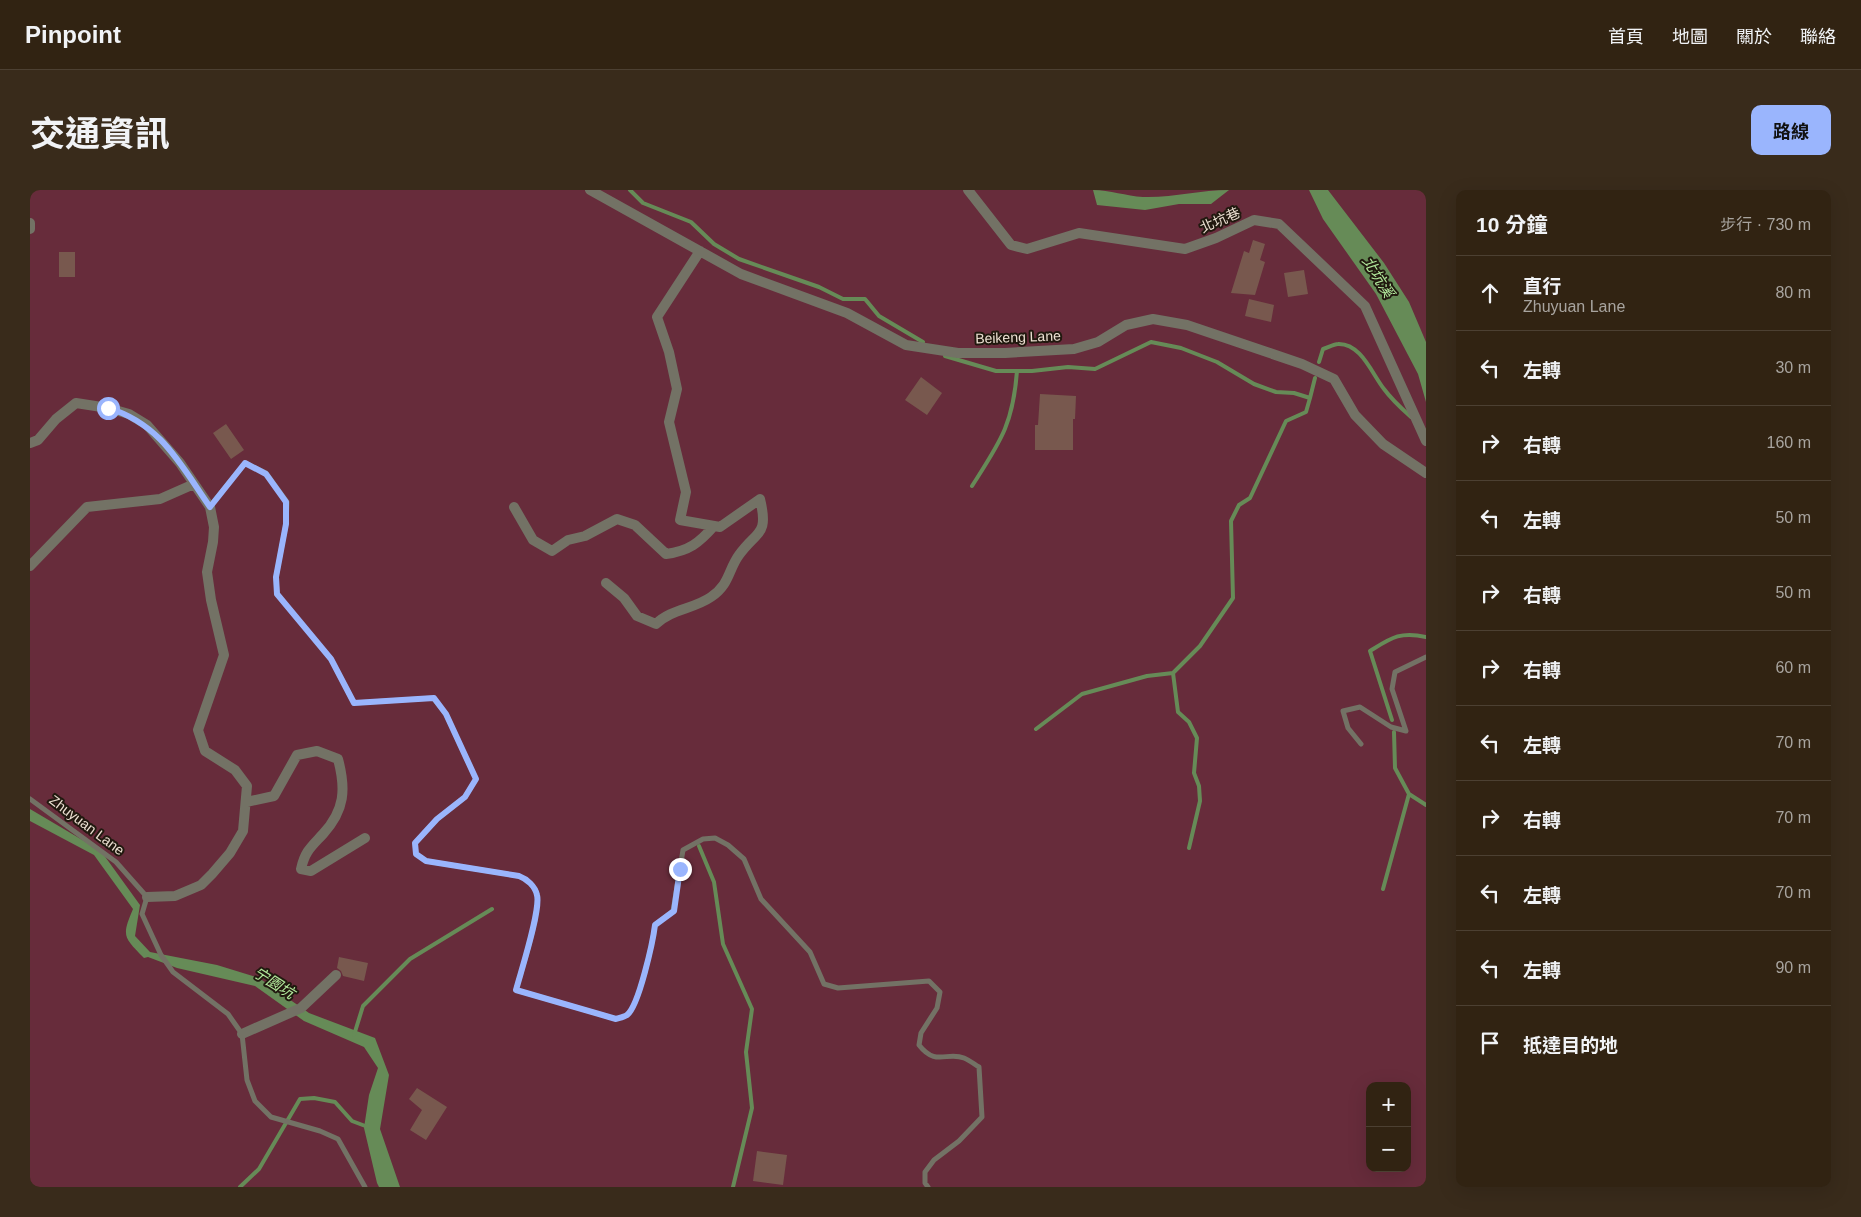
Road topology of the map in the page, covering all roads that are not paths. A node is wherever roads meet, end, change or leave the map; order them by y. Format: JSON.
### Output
{"nodes":[{"id":1,"x":590,"y":190,"type":"edge"},
{"id":2,"x":968,"y":190,"type":"edge"},
{"id":3,"x":30,"y":222,"type":"edge"},
{"id":4,"x":30,"y":228,"type":"edge"},
{"id":5,"x":700,"y":251,"type":"junction"},
{"id":6,"x":1426,"y":441,"type":"edge"},
{"id":7,"x":30,"y":443,"type":"edge"},
{"id":8,"x":1426,"y":474,"type":"edge"},
{"id":9,"x":194,"y":484,"type":"junction"},
{"id":10,"x":210,"y":507,"type":"junction"},
{"id":11,"x":514,"y":507,"type":"dead end"},
{"id":12,"x":714,"y":526,"type":"junction"},
{"id":13,"x":31,"y":564,"type":"edge"},
{"id":14,"x":606,"y":583,"type":"dead end"},
{"id":15,"x":1426,"y":657,"type":"edge"},
{"id":16,"x":1361,"y":744,"type":"dead end"},
{"id":17,"x":30,"y":799,"type":"edge"},
{"id":18,"x":246,"y":802,"type":"junction"},
{"id":19,"x":365,"y":838,"type":"dead end"},
{"id":20,"x":147,"y":896,"type":"junction"},
{"id":21,"x":336,"y":975,"type":"dead end"},
{"id":22,"x":242,"y":1034,"type":"junction"},
{"id":23,"x":365,"y":1187,"type":"edge"},
{"id":24,"x":928,"y":1187,"type":"edge"}],
"edges":[{"from":1,"to":5,"type":"street","name":"Beikeng Lane"},
{"from":2,"to":6,"type":"street","name":"北坑巷"},
{"from":3,"to":4,"type":"street"},
{"from":5,"to":8,"type":"street","name":"Beikeng Lane"},
{"from":5,"to":12,"type":"street"},
{"from":7,"to":9,"type":"street"},
{"from":9,"to":10,"type":"street"},
{"from":9,"to":13,"type":"street"},
{"from":10,"to":18,"type":"street"},
{"from":10,"to":24,"type":"lane"},
{"from":11,"to":12,"type":"street"},
{"from":12,"to":14,"type":"street"},
{"from":15,"to":16,"type":"lane"},
{"from":17,"to":20,"type":"lane","name":"Zhuyuan Lane"},
{"from":18,"to":19,"type":"street"},
{"from":18,"to":20,"type":"street"},
{"from":20,"to":22,"type":"lane"},
{"from":21,"to":22,"type":"street"},
{"from":22,"to":23,"type":"lane"}]}
